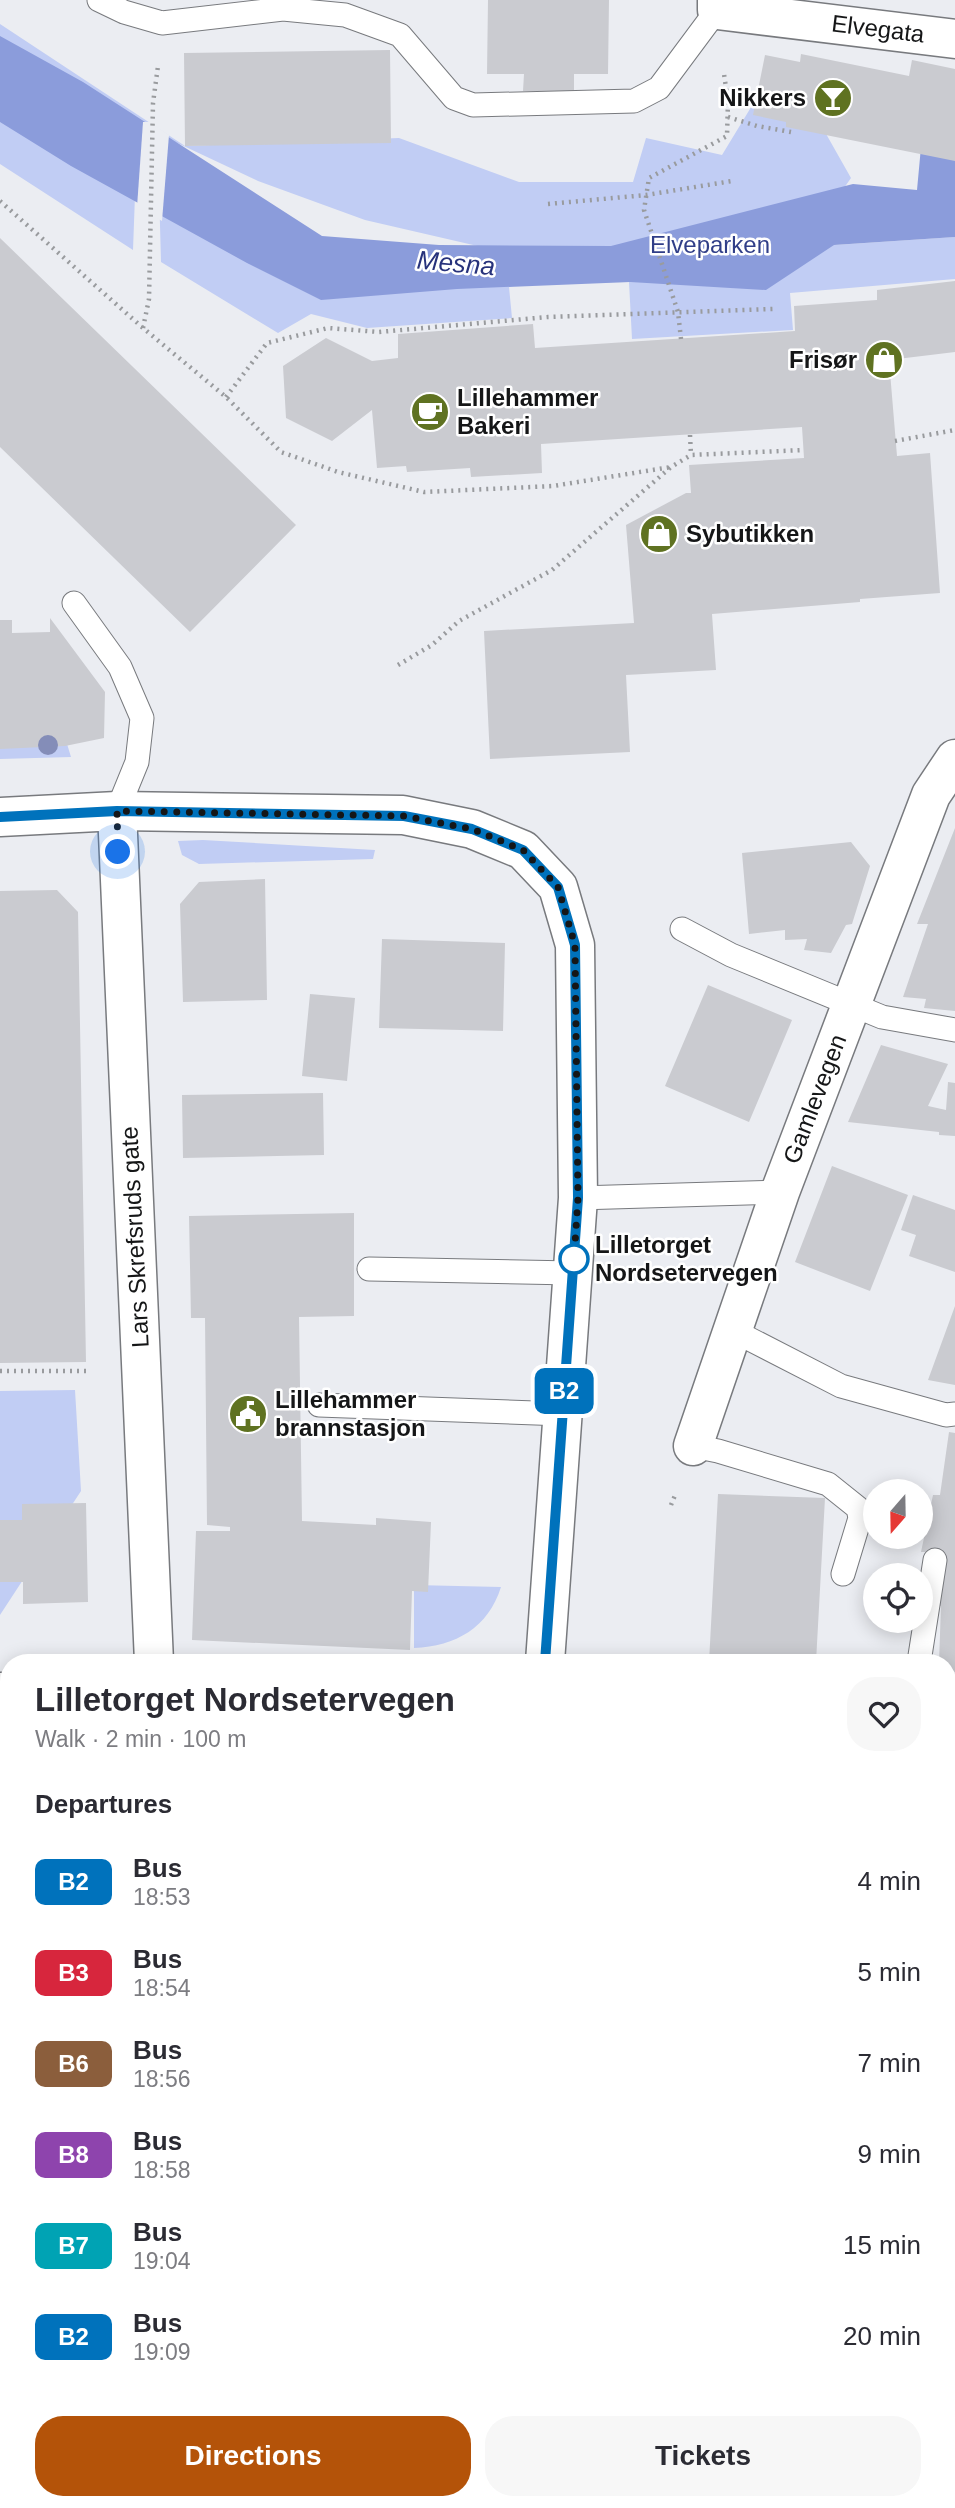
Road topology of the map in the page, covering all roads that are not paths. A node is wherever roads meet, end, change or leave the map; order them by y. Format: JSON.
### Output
{"nodes":[{"id":1,"x":99,"y":0,"type":"edge"},
{"id":2,"x":717,"y":5,"type":"edge"},
{"id":3,"x":955,"y":39,"type":"edge"},
{"id":4,"x":74,"y":603,"type":"dead end"},
{"id":5,"x":955,"y":759,"type":"edge"},
{"id":6,"x":117,"y":811,"type":"junction"},
{"id":7,"x":0,"y":817,"type":"edge"},
{"id":8,"x":682,"y":929,"type":"dead end"},
{"id":9,"x":851,"y":1004,"type":"junction"},
{"id":10,"x":955,"y":1030,"type":"edge"},
{"id":11,"x":780,"y":1192,"type":"junction"},
{"id":12,"x":578,"y":1198,"type":"junction"},
{"id":13,"x":369,"y":1269,"type":"dead end"},
{"id":14,"x":573,"y":1273,"type":"junction"},
{"id":15,"x":732,"y":1330,"type":"junction"},
{"id":16,"x":319,"y":1405,"type":"dead end"},
{"id":17,"x":563,"y":1414,"type":"junction"},
{"id":18,"x":955,"y":1414,"type":"edge"},
{"id":19,"x":693,"y":1446,"type":"joint"},
{"id":20,"x":935,"y":1560,"type":"dead end"},
{"id":21,"x":843,"y":1574,"type":"dead end"},
{"id":22,"x":154,"y":1654,"type":"edge"},
{"id":23,"x":546,"y":1654,"type":"edge"},
{"id":24,"x":920,"y":1654,"type":"edge"}],
"edges":[{"from":1,"to":2,"type":"lane"},
{"from":2,"to":3,"type":"street","name":"Elvegata"},
{"from":4,"to":6,"type":"lane"},
{"from":5,"to":9,"type":"street","name":"Gamlevegen"},
{"from":6,"to":7,"type":"street"},
{"from":6,"to":12,"type":"street"},
{"from":6,"to":22,"type":"street","name":"Lars Skrefsruds gate"},
{"from":8,"to":9,"type":"lane"},
{"from":9,"to":10,"type":"lane"},
{"from":9,"to":11,"type":"street","name":"Gamlevegen"},
{"from":11,"to":12,"type":"lane"},
{"from":11,"to":15,"type":"street","name":"Gamlevegen"},
{"from":12,"to":14,"type":"street"},
{"from":13,"to":14,"type":"lane"},
{"from":14,"to":17,"type":"street"},
{"from":15,"to":18,"type":"lane"},
{"from":15,"to":19,"type":"street","name":"Gamlevegen"},
{"from":16,"to":17,"type":"lane"},
{"from":17,"to":23,"type":"street"},
{"from":19,"to":21,"type":"lane"},
{"from":20,"to":24,"type":"lane"}]}
